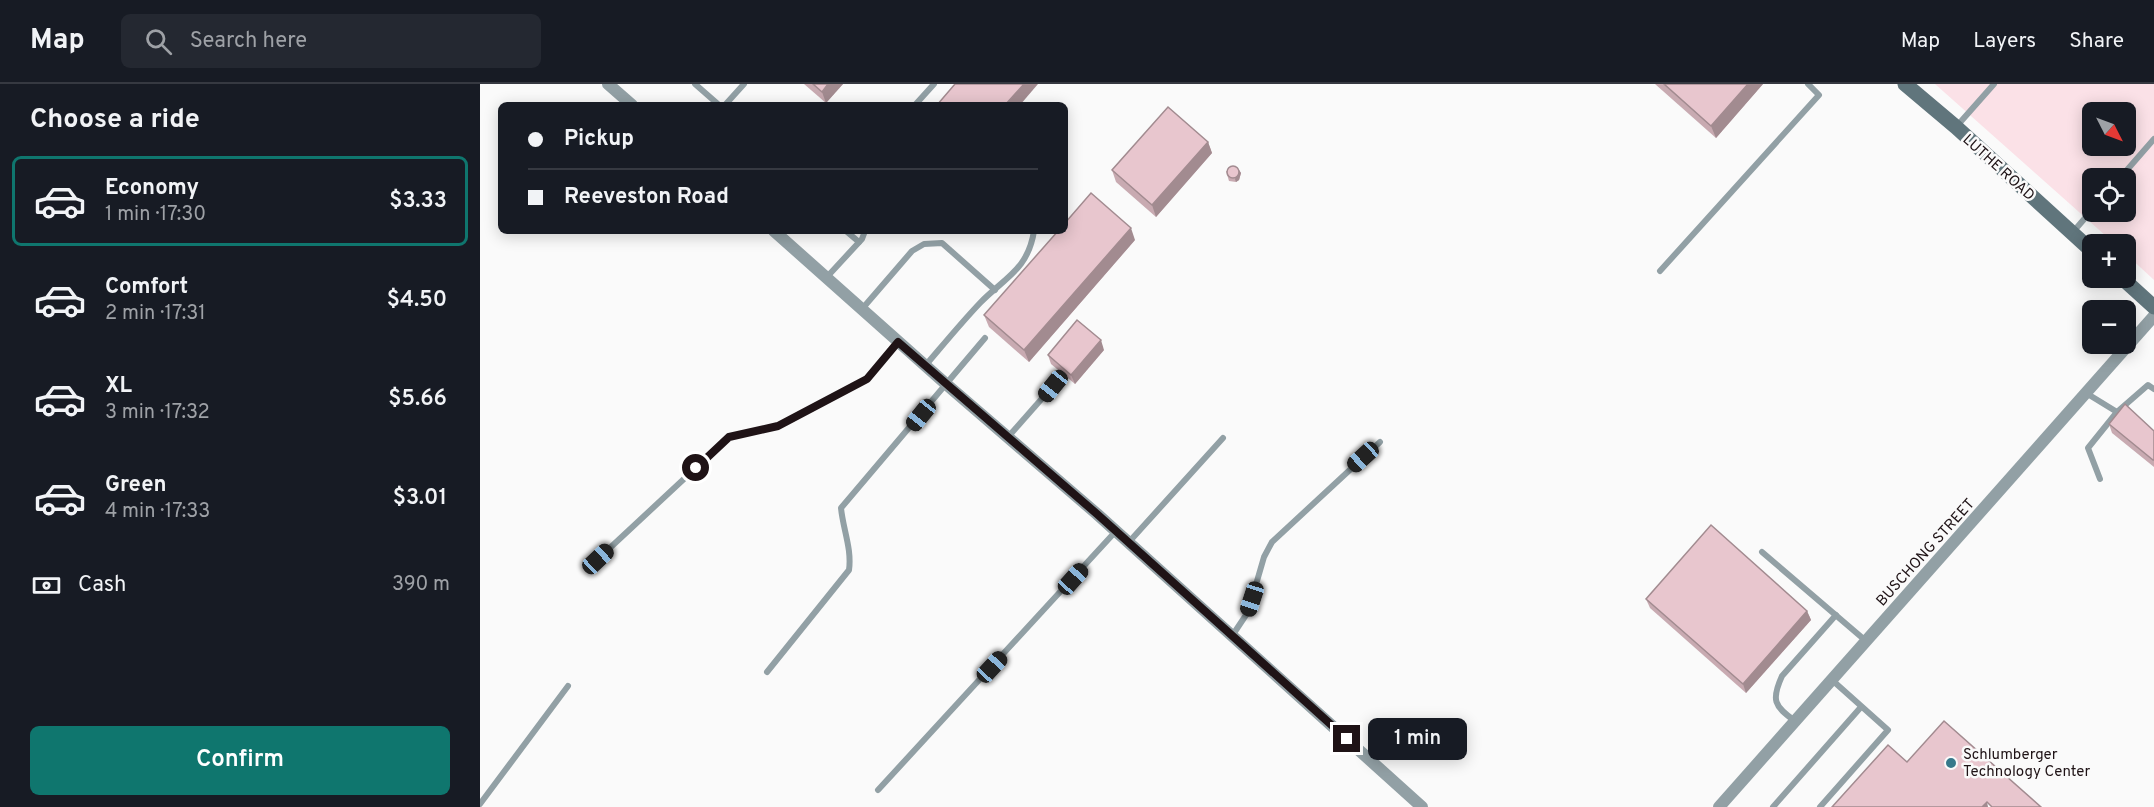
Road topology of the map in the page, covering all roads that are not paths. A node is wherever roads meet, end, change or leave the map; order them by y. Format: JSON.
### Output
{"nodes":[{"id":1,"x":608,"y":84,"type":"edge"},
{"id":2,"x":695,"y":84,"type":"edge"},
{"id":3,"x":744,"y":84,"type":"edge"},
{"id":4,"x":934,"y":84,"type":"edge"},
{"id":5,"x":1808,"y":84,"type":"edge"},
{"id":6,"x":1905,"y":84,"type":"edge"},
{"id":7,"x":1994,"y":84,"type":"edge"},
{"id":8,"x":629,"y":102,"type":"edge"},
{"id":9,"x":716,"y":102,"type":"edge"},
{"id":10,"x":728,"y":102,"type":"edge"},
{"id":11,"x":918,"y":102,"type":"edge"},
{"id":12,"x":1956,"y":127,"type":"junction"},
{"id":13,"x":2154,"y":139,"type":"edge"},
{"id":14,"x":2129,"y":168,"type":"edge"},
{"id":15,"x":2082,"y":222,"type":"edge"},
{"id":16,"x":2073,"y":233,"type":"junction"},
{"id":17,"x":777,"y":234,"type":"edge"},
{"id":18,"x":850,"y":234,"type":"edge"},
{"id":19,"x":863,"y":234,"type":"edge"},
{"id":20,"x":1034,"y":234,"type":"edge"},
{"id":21,"x":859,"y":242,"type":"junction"},
{"id":22,"x":2082,"y":242,"type":"edge"},
{"id":23,"x":1660,"y":271,"type":"dead end"},
{"id":24,"x":826,"y":278,"type":"junction"},
{"id":25,"x":2133,"y":288,"type":"edge"},
{"id":26,"x":995,"y":290,"type":"junction"},
{"id":27,"x":2154,"y":307,"type":"edge"},
{"id":28,"x":862,"y":309,"type":"junction"},
{"id":29,"x":2154,"y":316,"type":"edge"},
{"id":30,"x":985,"y":338,"type":"dead end"},
{"id":31,"x":898,"y":342,"type":"junction"},
{"id":32,"x":925,"y":366,"type":"junction"},
{"id":33,"x":946,"y":384,"type":"junction"},
{"id":34,"x":1053,"y":386,"type":"dead end"},
{"id":35,"x":2154,"y":389,"type":"edge"},
{"id":36,"x":2086,"y":393,"type":"junction"},
{"id":37,"x":2117,"y":412,"type":"junction"},
{"id":38,"x":1008,"y":437,"type":"junction"},
{"id":39,"x":1223,"y":438,"type":"dead end"},
{"id":40,"x":1380,"y":442,"type":"dead end"},
{"id":41,"x":2100,"y":479,"type":"dead end"},
{"id":42,"x":1116,"y":531,"type":"junction"},
{"id":43,"x":1129,"y":542,"type":"junction"},
{"id":44,"x":1762,"y":552,"type":"dead end"},
{"id":45,"x":598,"y":559,"type":"dead end"},
{"id":46,"x":1836,"y":615,"type":"junction"},
{"id":47,"x":1232,"y":636,"type":"junction"},
{"id":48,"x":1866,"y":641,"type":"junction"},
{"id":49,"x":767,"y":672,"type":"dead end"},
{"id":50,"x":1832,"y":680,"type":"junction"},
{"id":51,"x":568,"y":686,"type":"dead end"},
{"id":52,"x":1861,"y":707,"type":"junction"},
{"id":53,"x":1795,"y":721,"type":"junction"},
{"id":54,"x":878,"y":790,"type":"dead end"},
{"id":55,"x":1409,"y":802,"type":"edge"},
{"id":56,"x":480,"y":804,"type":"edge"},
{"id":57,"x":1422,"y":807,"type":"edge"},
{"id":58,"x":1719,"y":807,"type":"edge"},
{"id":59,"x":1773,"y":807,"type":"edge"},
{"id":60,"x":1820,"y":807,"type":"edge"}],
"edges":[{"from":1,"to":8,"type":"street"},
{"from":2,"to":9,"type":"lane"},
{"from":3,"to":10,"type":"lane"},
{"from":4,"to":11,"type":"lane"},
{"from":5,"to":23,"type":"lane"},
{"from":6,"to":12,"type":"street","name":"LUTHE ROAD"},
{"from":7,"to":12,"type":"lane"},
{"from":12,"to":16,"type":"street","name":"LUTHE ROAD"},
{"from":13,"to":14,"type":"lane"},
{"from":15,"to":16,"type":"lane"},
{"from":16,"to":22,"type":"street","name":"LUTHE ROAD"},
{"from":17,"to":24,"type":"street"},
{"from":18,"to":21,"type":"lane"},
{"from":19,"to":21,"type":"lane"},
{"from":20,"to":26,"type":"lane"},
{"from":21,"to":24,"type":"lane"},
{"from":24,"to":28,"type":"street"},
{"from":25,"to":27,"type":"street"},
{"from":26,"to":28,"type":"lane"},
{"from":26,"to":32,"type":"lane"},
{"from":28,"to":31,"type":"street"},
{"from":29,"to":36,"type":"street","name":"BUSCHONG STREET"},
{"from":30,"to":33,"type":"lane"},
{"from":31,"to":32,"type":"street"},
{"from":31,"to":45,"type":"lane"},
{"from":32,"to":33,"type":"street"},
{"from":33,"to":38,"type":"street"},
{"from":33,"to":49,"type":"lane"},
{"from":34,"to":38,"type":"lane"},
{"from":35,"to":37,"type":"lane"},
{"from":36,"to":37,"type":"lane"},
{"from":36,"to":48,"type":"street","name":"BUSCHONG STREET"},
{"from":37,"to":41,"type":"lane"},
{"from":38,"to":42,"type":"street"},
{"from":39,"to":43,"type":"lane"},
{"from":40,"to":47,"type":"lane"},
{"from":42,"to":43,"type":"street"},
{"from":42,"to":54,"type":"lane"},
{"from":43,"to":47,"type":"street"},
{"from":44,"to":46,"type":"lane"},
{"from":46,"to":48,"type":"lane"},
{"from":46,"to":53,"type":"lane"},
{"from":47,"to":55,"type":"street"},
{"from":48,"to":50,"type":"street","name":"BUSCHONG STREET"},
{"from":50,"to":52,"type":"lane"},
{"from":50,"to":53,"type":"street","name":"BUSCHONG STREET"},
{"from":51,"to":56,"type":"lane"},
{"from":52,"to":59,"type":"lane"},
{"from":52,"to":60,"type":"lane"},
{"from":53,"to":58,"type":"street","name":"BUSCHONG STREET"},
{"from":55,"to":57,"type":"street"}]}
